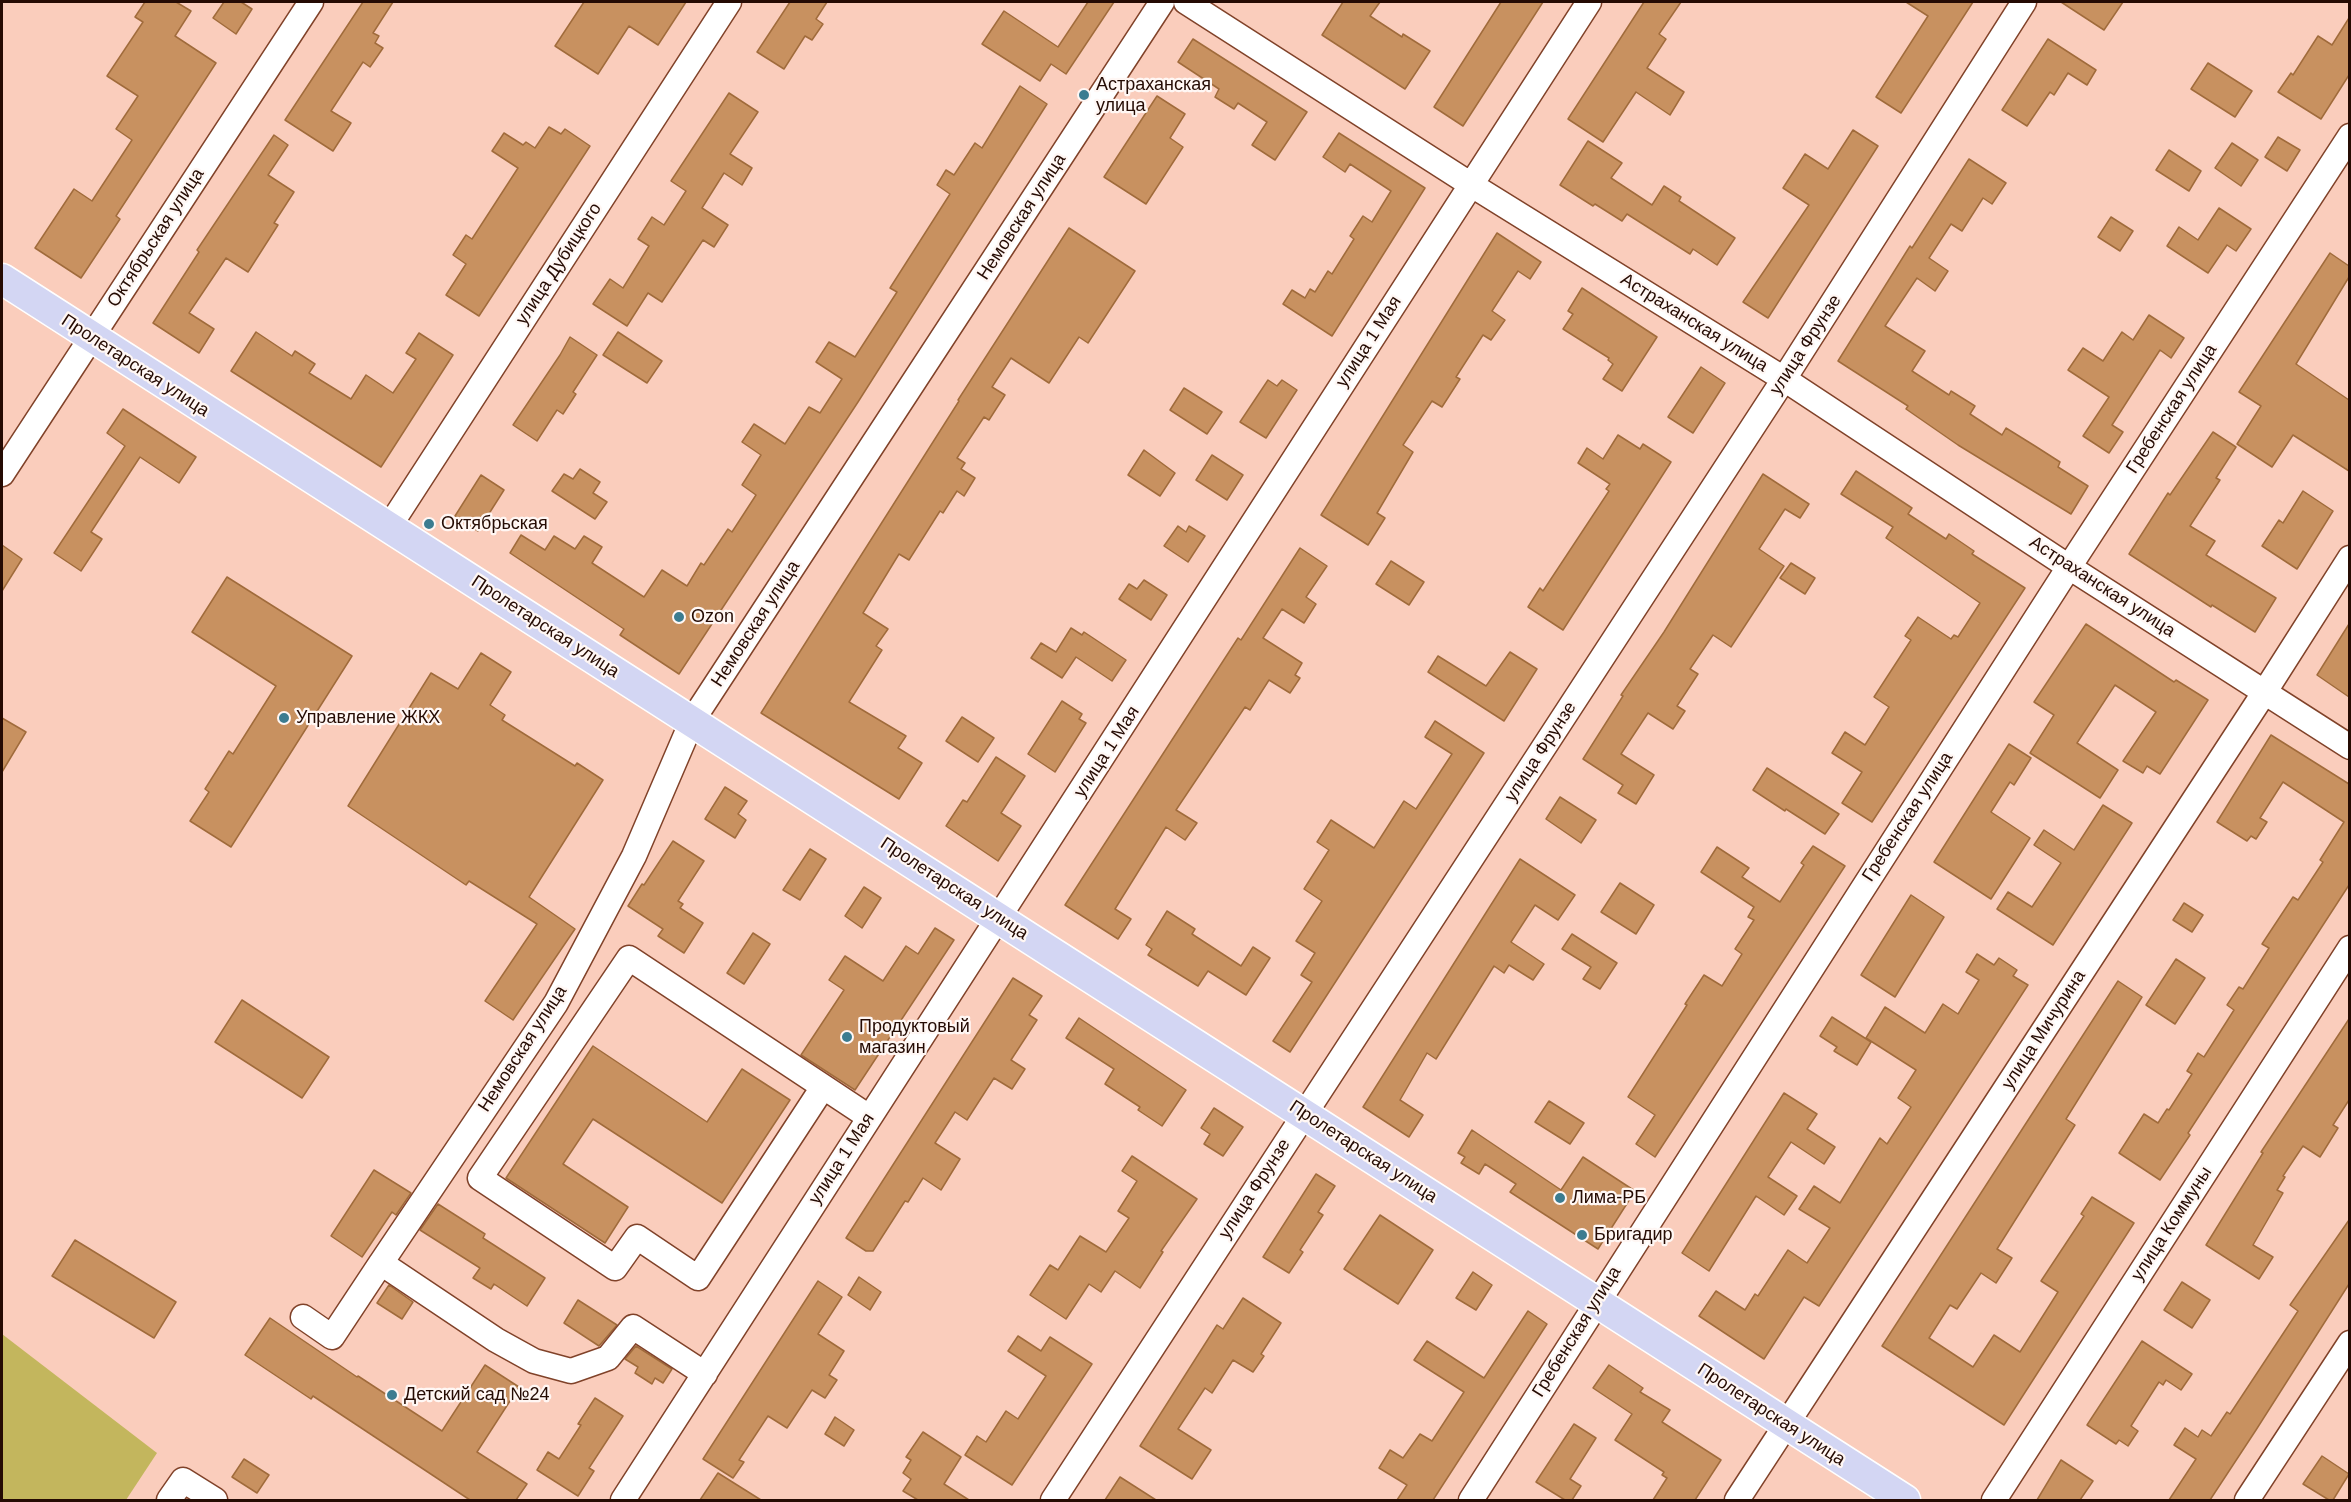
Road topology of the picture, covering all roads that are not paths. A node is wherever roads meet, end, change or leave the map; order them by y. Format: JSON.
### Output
{"nodes":[{"id":1,"x":311,"y":2,"type":"edge"},
{"id":2,"x":729,"y":2,"type":"edge"},
{"id":3,"x":1162,"y":2,"type":"edge"},
{"id":4,"x":1186,"y":2,"type":"edge"},
{"id":5,"x":1589,"y":2,"type":"edge"},
{"id":6,"x":2024,"y":2,"type":"edge"},
{"id":7,"x":2349,"y":136,"type":"edge"},
{"id":8,"x":1470,"y":184,"type":"junction"},
{"id":9,"x":2,"y":279,"type":"edge"},
{"id":10,"x":91,"y":338,"type":"junction"},
{"id":11,"x":1784,"y":379,"type":"junction"},
{"id":12,"x":2,"y":474,"type":"edge"},
{"id":13,"x":389,"y":527,"type":"junction"},
{"id":14,"x":2349,"y":558,"type":"edge"},
{"id":15,"x":2069,"y":567,"type":"junction"},
{"id":16,"x":2264,"y":693,"type":"junction"},
{"id":17,"x":692,"y":722,"type":"junction"},
{"id":18,"x":2349,"y":747,"type":"edge"},
{"id":19,"x":1000,"y":918,"type":"junction"},
{"id":20,"x":2349,"y":948,"type":"edge"},
{"id":21,"x":823,"y":1087,"type":"junction"},
{"id":22,"x":1304,"y":1114,"type":"junction"},
{"id":23,"x":869,"y":1117,"type":"junction"},
{"id":24,"x":381,"y":1263,"type":"junction"},
{"id":25,"x":1596,"y":1303,"type":"junction"},
{"id":26,"x":303,"y":1317,"type":"dead end"},
{"id":27,"x":2349,"y":1343,"type":"edge"},
{"id":28,"x":705,"y":1374,"type":"junction"},
{"id":29,"x":1786,"y":1425,"type":"junction"},
{"id":30,"x":169,"y":1500,"type":"edge"},
{"id":31,"x":215,"y":1500,"type":"edge"},
{"id":32,"x":623,"y":1500,"type":"edge"},
{"id":33,"x":1053,"y":1500,"type":"edge"},
{"id":34,"x":1471,"y":1500,"type":"edge"},
{"id":35,"x":1737,"y":1500,"type":"edge"},
{"id":36,"x":1905,"y":1500,"type":"edge"},
{"id":37,"x":1994,"y":1500,"type":"edge"},
{"id":38,"x":2247,"y":1500,"type":"edge"}],
"edges":[{"from":1,"to":10,"type":"street","name":"Октябрьская улица"},
{"from":2,"to":13,"type":"street","name":"улица Дубицкого"},
{"from":3,"to":17,"type":"street","name":"Немовская улица"},
{"from":4,"to":8,"type":"street","name":"Астраханская улица"},
{"from":5,"to":8,"type":"street","name":"улица 1 Мая"},
{"from":6,"to":11,"type":"street","name":"улица Фрунзе"},
{"from":7,"to":15,"type":"street","name":"Гребенская улица"},
{"from":8,"to":11,"type":"street","name":"Астраханская улица"},
{"from":8,"to":19,"type":"street","name":"улица 1 Мая"},
{"from":9,"to":10,"type":"main road","name":"Пролетарская улица"},
{"from":10,"to":12,"type":"street","name":"Октябрьская улица"},
{"from":10,"to":13,"type":"main road","name":"Пролетарская улица"},
{"from":11,"to":15,"type":"street","name":"Астраханская улица"},
{"from":11,"to":22,"type":"street","name":"улица Фрунзе"},
{"from":13,"to":17,"type":"main road","name":"Пролетарская улица"},
{"from":14,"to":16,"type":"street","name":"улица Мичурина"},
{"from":15,"to":16,"type":"street","name":"Астраханская улица"},
{"from":15,"to":25,"type":"street","name":"Гребенская улица"},
{"from":16,"to":18,"type":"street","name":"Астраханская улица"},
{"from":16,"to":29,"type":"street","name":"улица Мичурина"},
{"from":17,"to":19,"type":"main road","name":"Пролетарская улица"},
{"from":17,"to":24,"type":"street","name":"Немовская улица"},
{"from":19,"to":22,"type":"main road","name":"Пролетарская улица"},
{"from":19,"to":23,"type":"street","name":"улица 1 Мая"},
{"from":20,"to":37,"type":"street","name":"улица Коммуны"},
{"from":21,"to":21,"type":"street"},
{"from":21,"to":23,"type":"street"},
{"from":22,"to":25,"type":"main road","name":"Пролетарская улица"},
{"from":22,"to":33,"type":"street","name":"улица Фрунзе"},
{"from":23,"to":28,"type":"street","name":"улица 1 Мая"},
{"from":24,"to":26,"type":"street","name":"Немовская улица"},
{"from":24,"to":28,"type":"street"},
{"from":25,"to":29,"type":"main road","name":"Пролетарская улица"},
{"from":25,"to":34,"type":"street","name":"Гребенская улица"},
{"from":27,"to":38,"type":"street"},
{"from":28,"to":32,"type":"street","name":"улица 1 Мая"},
{"from":29,"to":35,"type":"street","name":"улица Мичурина"},
{"from":29,"to":36,"type":"main road","name":"Пролетарская улица"},
{"from":30,"to":31,"type":"street"}]}
